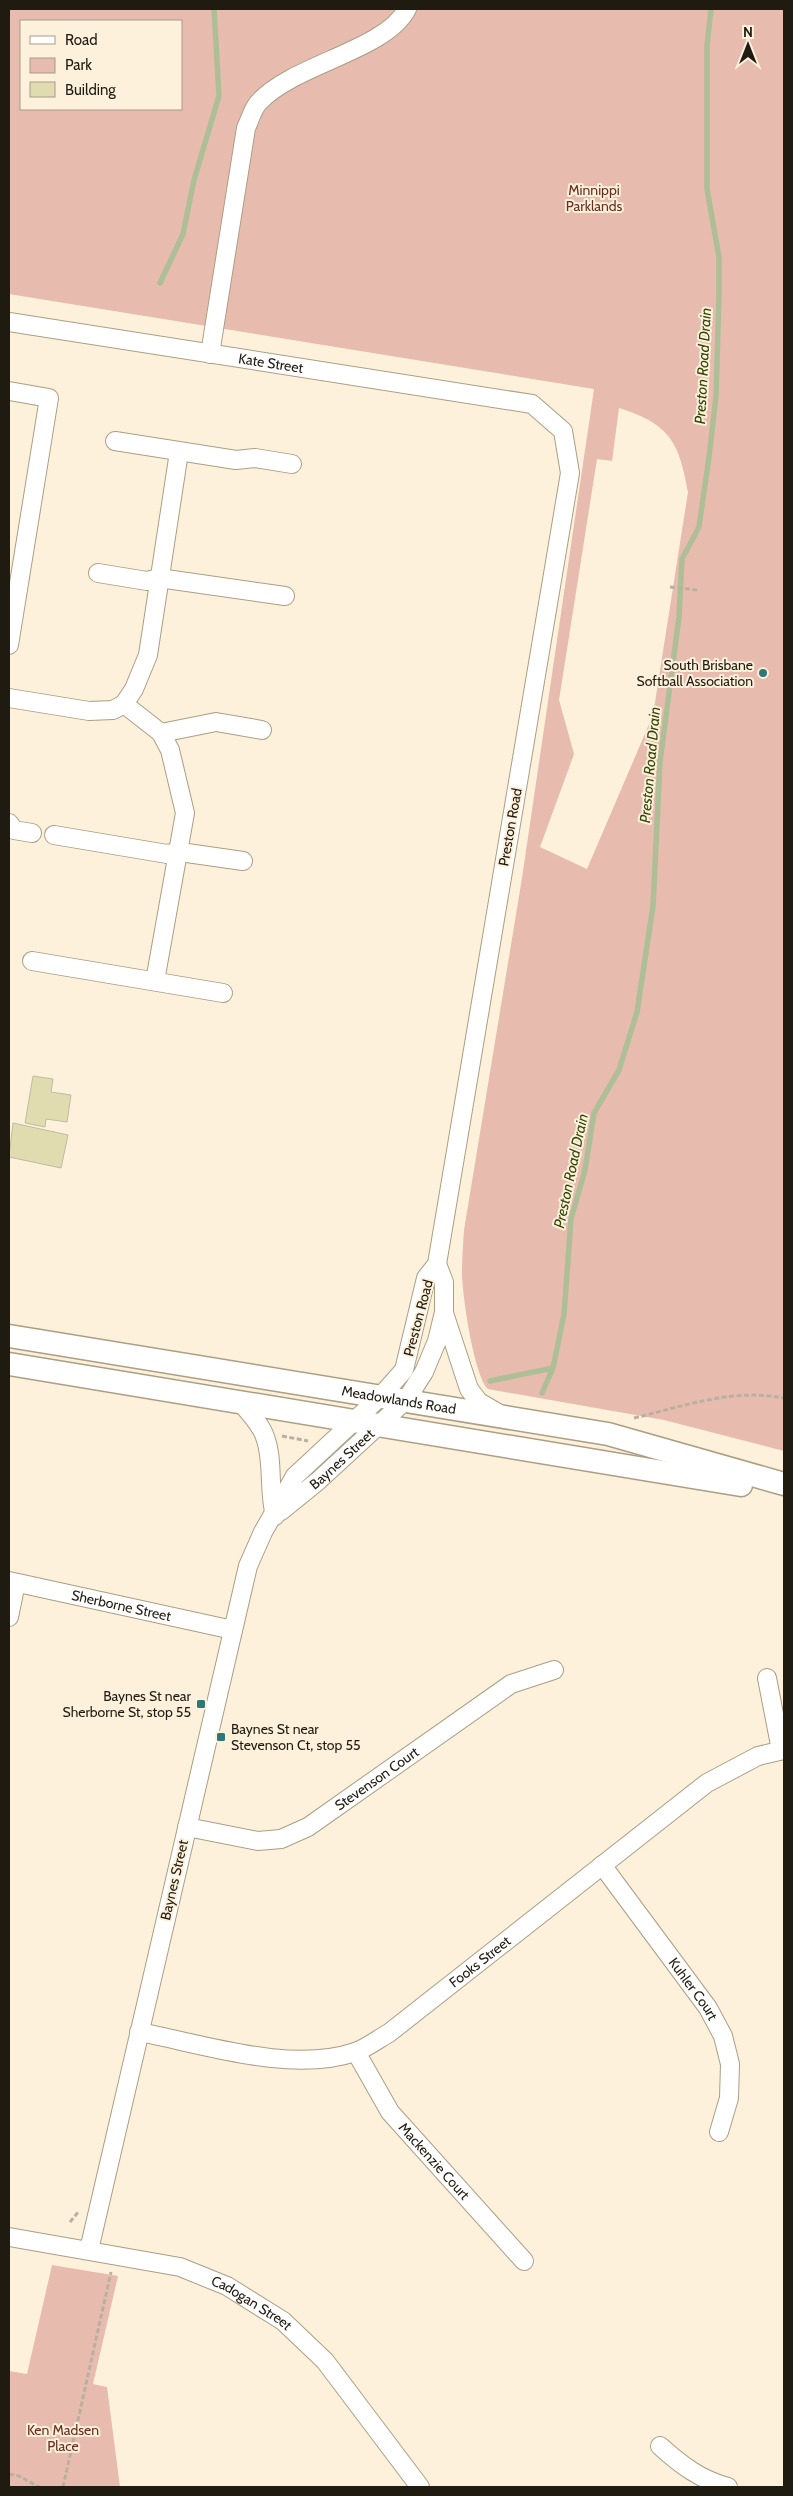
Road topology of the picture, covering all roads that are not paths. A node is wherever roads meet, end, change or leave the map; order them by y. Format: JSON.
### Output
{"nodes":[{"id":1,"x":407,"y":9,"type":"edge"},
{"id":2,"x":9,"y":322,"type":"edge"},
{"id":3,"x":210,"y":354,"type":"junction"},
{"id":4,"x":9,"y":391,"type":"edge"},
{"id":5,"x":532,"y":404,"type":"joint"},
{"id":6,"x":115,"y":442,"type":"dead end"},
{"id":7,"x":179,"y":452,"type":"junction"},
{"id":8,"x":292,"y":464,"type":"dead end"},
{"id":9,"x":98,"y":573,"type":"dead end"},
{"id":10,"x":158,"y":578,"type":"junction"},
{"id":11,"x":285,"y":596,"type":"dead end"},
{"id":12,"x":9,"y":645,"type":"edge"},
{"id":13,"x":9,"y":698,"type":"edge"},
{"id":14,"x":124,"y":704,"type":"junction"},
{"id":15,"x":262,"y":730,"type":"dead end"},
{"id":16,"x":161,"y":734,"type":"junction"},
{"id":17,"x":9,"y":823,"type":"edge"},
{"id":18,"x":32,"y":833,"type":"dead end"},
{"id":19,"x":54,"y":835,"type":"dead end"},
{"id":20,"x":180,"y":852,"type":"junction"},
{"id":21,"x":243,"y":861,"type":"dead end"},
{"id":22,"x":32,"y":961,"type":"dead end"},
{"id":23,"x":155,"y":981,"type":"junction"},
{"id":24,"x":223,"y":993,"type":"dead end"},
{"id":25,"x":437,"y":1264,"type":"junction"},
{"id":26,"x":444,"y":1312,"type":"junction"},
{"id":27,"x":9,"y":1336,"type":"edge"},
{"id":28,"x":9,"y":1364,"type":"edge"},
{"id":29,"x":381,"y":1396,"type":"junction"},
{"id":30,"x":406,"y":1400,"type":"junction"},
{"id":31,"x":240,"y":1401,"type":"junction"},
{"id":32,"x":504,"y":1417,"type":"junction"},
{"id":33,"x":354,"y":1420,"type":"junction"},
{"id":34,"x":379,"y":1424,"type":"junction"},
{"id":35,"x":784,"y":1484,"type":"edge"},
{"id":36,"x":784,"y":1492,"type":"edge"},
{"id":37,"x":275,"y":1516,"type":"junction"},
{"id":38,"x":13,"y":1582,"type":"edge"},
{"id":39,"x":9,"y":1617,"type":"edge"},
{"id":40,"x":232,"y":1630,"type":"junction"},
{"id":41,"x":554,"y":1670,"type":"dead end"},
{"id":42,"x":767,"y":1678,"type":"dead end"},
{"id":43,"x":783,"y":1750,"type":"edge"},
{"id":44,"x":186,"y":1827,"type":"junction"},
{"id":45,"x":602,"y":1865,"type":"junction"},
{"id":46,"x":139,"y":2032,"type":"junction"},
{"id":47,"x":356,"y":2052,"type":"junction"},
{"id":48,"x":719,"y":2132,"type":"dead end"},
{"id":49,"x":9,"y":2237,"type":"edge"},
{"id":50,"x":89,"y":2250,"type":"junction"},
{"id":51,"x":524,"y":2261,"type":"dead end"},
{"id":52,"x":660,"y":2446,"type":"dead end"},
{"id":53,"x":420,"y":2487,"type":"edge"},
{"id":54,"x":728,"y":2487,"type":"edge"}],
"edges":[{"from":1,"to":3,"type":"street"},
{"from":2,"to":3,"type":"street","name":"Kate Street"},
{"from":3,"to":5,"type":"street","name":"Kate Street"},
{"from":4,"to":12,"type":"street"},
{"from":5,"to":25,"type":"street","name":"Preston Road"},
{"from":6,"to":7,"type":"street"},
{"from":7,"to":8,"type":"street"},
{"from":7,"to":10,"type":"street"},
{"from":9,"to":10,"type":"street"},
{"from":10,"to":11,"type":"street"},
{"from":10,"to":14,"type":"street"},
{"from":13,"to":14,"type":"street"},
{"from":14,"to":16,"type":"street"},
{"from":15,"to":16,"type":"street"},
{"from":16,"to":20,"type":"street"},
{"from":17,"to":18,"type":"street"},
{"from":19,"to":20,"type":"street"},
{"from":20,"to":21,"type":"street"},
{"from":20,"to":23,"type":"street"},
{"from":22,"to":23,"type":"street"},
{"from":23,"to":24,"type":"street"},
{"from":25,"to":26,"type":"street","name":"Preston Road"},
{"from":25,"to":29,"type":"street","name":"Preston Road"},
{"from":26,"to":30,"type":"street","name":"Preston Road"},
{"from":26,"to":32,"type":"street"},
{"from":27,"to":29,"type":"main road","name":"Meadowlands Road"},
{"from":28,"to":31,"type":"main road","name":"Meadowlands Road"},
{"from":29,"to":30,"type":"main road","name":"Meadowlands Road"},
{"from":29,"to":33,"type":"street","name":"Baynes Street"},
{"from":30,"to":32,"type":"main road","name":"Meadowlands Road"},
{"from":30,"to":34,"type":"street","name":"Baynes Street"},
{"from":31,"to":33,"type":"main road","name":"Meadowlands Road"},
{"from":31,"to":37,"type":"street"},
{"from":32,"to":35,"type":"main road","name":"Meadowlands Road"},
{"from":33,"to":34,"type":"main road","name":"Meadowlands Road"},
{"from":33,"to":37,"type":"street","name":"Baynes Street"},
{"from":34,"to":36,"type":"main road","name":"Meadowlands Road"},
{"from":34,"to":37,"type":"street","name":"Baynes Street"},
{"from":37,"to":40,"type":"street","name":"Baynes Street"},
{"from":38,"to":39,"type":"street"},
{"from":38,"to":40,"type":"street","name":"Sherborne Street"},
{"from":40,"to":44,"type":"street","name":"Baynes Street"},
{"from":41,"to":44,"type":"street","name":"Stevenson Court"},
{"from":42,"to":43,"type":"street"},
{"from":43,"to":45,"type":"street","name":"Fooks Street"},
{"from":44,"to":46,"type":"street","name":"Baynes Street"},
{"from":45,"to":47,"type":"street","name":"Fooks Street"},
{"from":45,"to":48,"type":"street","name":"Kuhler Court"},
{"from":46,"to":47,"type":"street","name":"Fooks Street"},
{"from":46,"to":50,"type":"street","name":"Baynes Street"},
{"from":47,"to":51,"type":"street","name":"Mackenzie Court"},
{"from":49,"to":50,"type":"street","name":"Cadogan Street"},
{"from":50,"to":53,"type":"street","name":"Cadogan Street"},
{"from":52,"to":54,"type":"street"}]}
